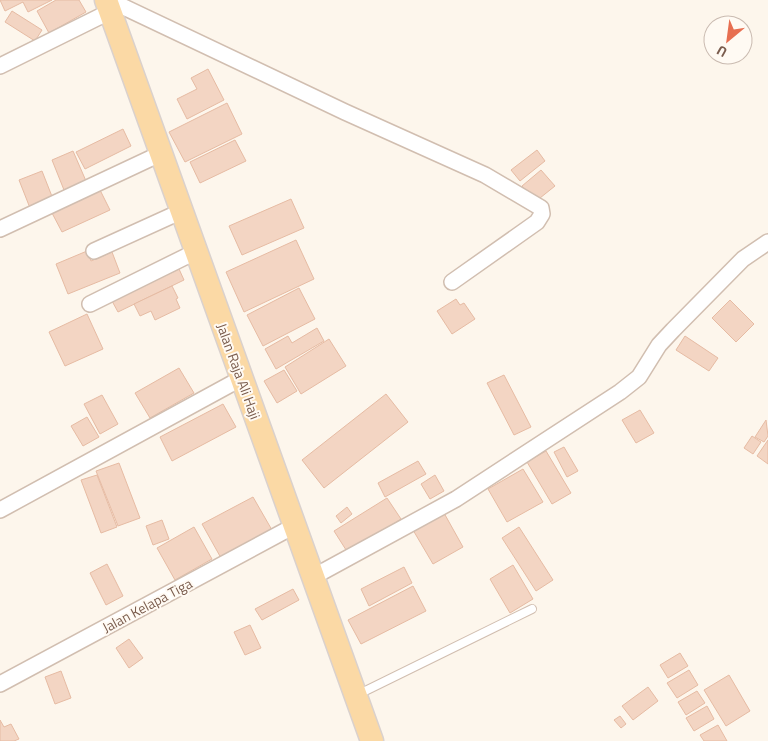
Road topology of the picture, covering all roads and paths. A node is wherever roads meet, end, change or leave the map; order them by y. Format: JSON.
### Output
{"nodes":[{"id":1,"x":109,"y":4,"type":"edge"},
{"id":2,"x":0,"y":66,"type":"edge"},
{"id":3,"x":162,"y":153,"type":"junction"},
{"id":4,"x":182,"y":211,"type":"junction"},
{"id":5,"x":0,"y":230,"type":"edge"},
{"id":6,"x":768,"y":242,"type":"edge"},
{"id":7,"x":94,"y":251,"type":"dead end"},
{"id":8,"x":195,"y":252,"type":"junction"},
{"id":9,"x":452,"y":282,"type":"dead end"},
{"id":10,"x":90,"y":304,"type":"dead end"},
{"id":11,"x":242,"y":378,"type":"junction"},
{"id":12,"x":0,"y":510,"type":"edge"},
{"id":13,"x":294,"y":526,"type":"junction"},
{"id":14,"x":312,"y":577,"type":"junction"},
{"id":15,"x":532,"y":609,"type":"dead end"},
{"id":16,"x":0,"y":684,"type":"edge"},
{"id":17,"x":356,"y":696,"type":"junction"},
{"id":18,"x":372,"y":741,"type":"edge"}],
"edges":[{"from":1,"to":2,"type":"street"},
{"from":1,"to":3,"type":"main road","name":"Jalan Raja Ali Haji"},
{"from":1,"to":9,"type":"street"},
{"from":3,"to":4,"type":"main road","name":"Jalan Raja Ali Haji"},
{"from":3,"to":5,"type":"street"},
{"from":4,"to":7,"type":"street"},
{"from":4,"to":8,"type":"main road","name":"Jalan Raja Ali Haji"},
{"from":6,"to":14,"type":"street"},
{"from":8,"to":10,"type":"street"},
{"from":8,"to":11,"type":"main road","name":"Jalan Raja Ali Haji"},
{"from":11,"to":12,"type":"street"},
{"from":11,"to":13,"type":"main road","name":"Jalan Raja Ali Haji"},
{"from":13,"to":14,"type":"main road","name":"Jalan Raja Ali Haji"},
{"from":13,"to":16,"type":"street","name":"Jalan Kelapa Tiga"},
{"from":14,"to":17,"type":"main road","name":"Jalan Raja Ali Haji"},
{"from":15,"to":17,"type":"lane"},
{"from":17,"to":18,"type":"main road","name":"Jalan Raja Ali Haji"}]}
